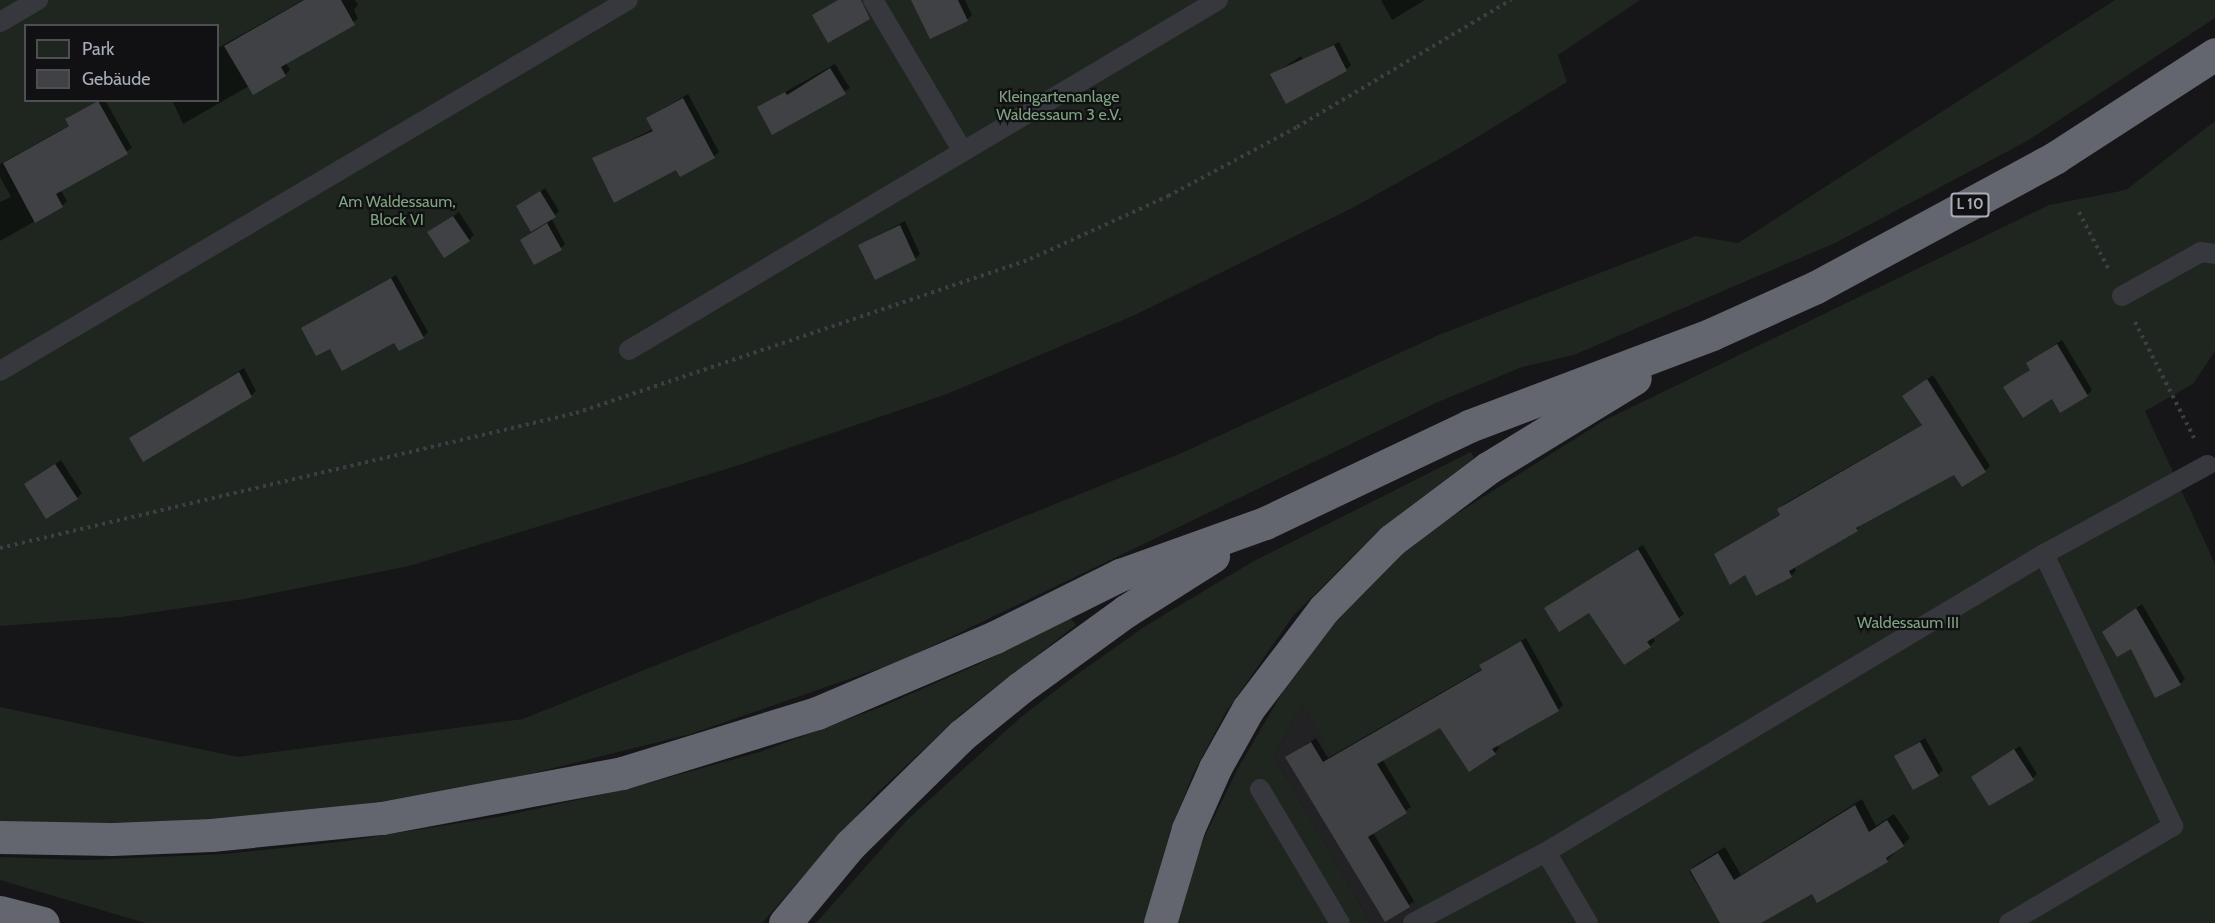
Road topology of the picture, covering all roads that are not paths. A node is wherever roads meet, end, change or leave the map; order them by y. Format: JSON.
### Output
{"nodes":[{"id":1,"x":38,"y":0,"type":"edge"},
{"id":2,"x":628,"y":0,"type":"edge"},
{"id":3,"x":873,"y":0,"type":"edge"},
{"id":4,"x":1218,"y":0,"type":"edge"},
{"id":5,"x":0,"y":22,"type":"edge"},
{"id":6,"x":2215,"y":54,"type":"edge"},
{"id":7,"x":962,"y":150,"type":"junction"},
{"id":8,"x":2215,"y":254,"type":"edge"},
{"id":9,"x":2122,"y":296,"type":"road end"},
{"id":10,"x":1712,"y":334,"type":"junction"},
{"id":11,"x":629,"y":350,"type":"dead end"},
{"id":12,"x":0,"y":371,"type":"edge"},
{"id":13,"x":2207,"y":465,"type":"road end"},
{"id":14,"x":1265,"y":523,"type":"junction"},
{"id":15,"x":2044,"y":554,"type":"junction"},
{"id":16,"x":1260,"y":789,"type":"dead end"},
{"id":17,"x":0,"y":837,"type":"edge"},
{"id":18,"x":1546,"y":852,"type":"junction"},
{"id":19,"x":0,"y":912,"type":"edge"},
{"id":20,"x":43,"y":923,"type":"edge"},
{"id":21,"x":785,"y":923,"type":"edge"},
{"id":22,"x":1160,"y":923,"type":"edge"},
{"id":23,"x":1340,"y":923,"type":"edge"},
{"id":24,"x":1413,"y":923,"type":"edge"},
{"id":25,"x":1588,"y":923,"type":"edge"},
{"id":26,"x":2010,"y":923,"type":"edge"}],
"edges":[{"from":1,"to":5,"type":"lane"},
{"from":2,"to":12,"type":"lane"},
{"from":3,"to":7,"type":"lane"},
{"from":4,"to":7,"type":"lane"},
{"from":6,"to":10,"type":"highway","number":"L 10"},
{"from":7,"to":11,"type":"lane"},
{"from":8,"to":9,"type":"lane"},
{"from":10,"to":14,"type":"highway"},
{"from":10,"to":22,"type":"highway"},
{"from":13,"to":15,"type":"lane"},
{"from":14,"to":17,"type":"highway"},
{"from":14,"to":21,"type":"highway"},
{"from":15,"to":18,"type":"lane"},
{"from":15,"to":26,"type":"lane"},
{"from":16,"to":23,"type":"lane"},
{"from":18,"to":24,"type":"lane"},
{"from":18,"to":25,"type":"lane"},
{"from":19,"to":20,"type":"highway"}]}
